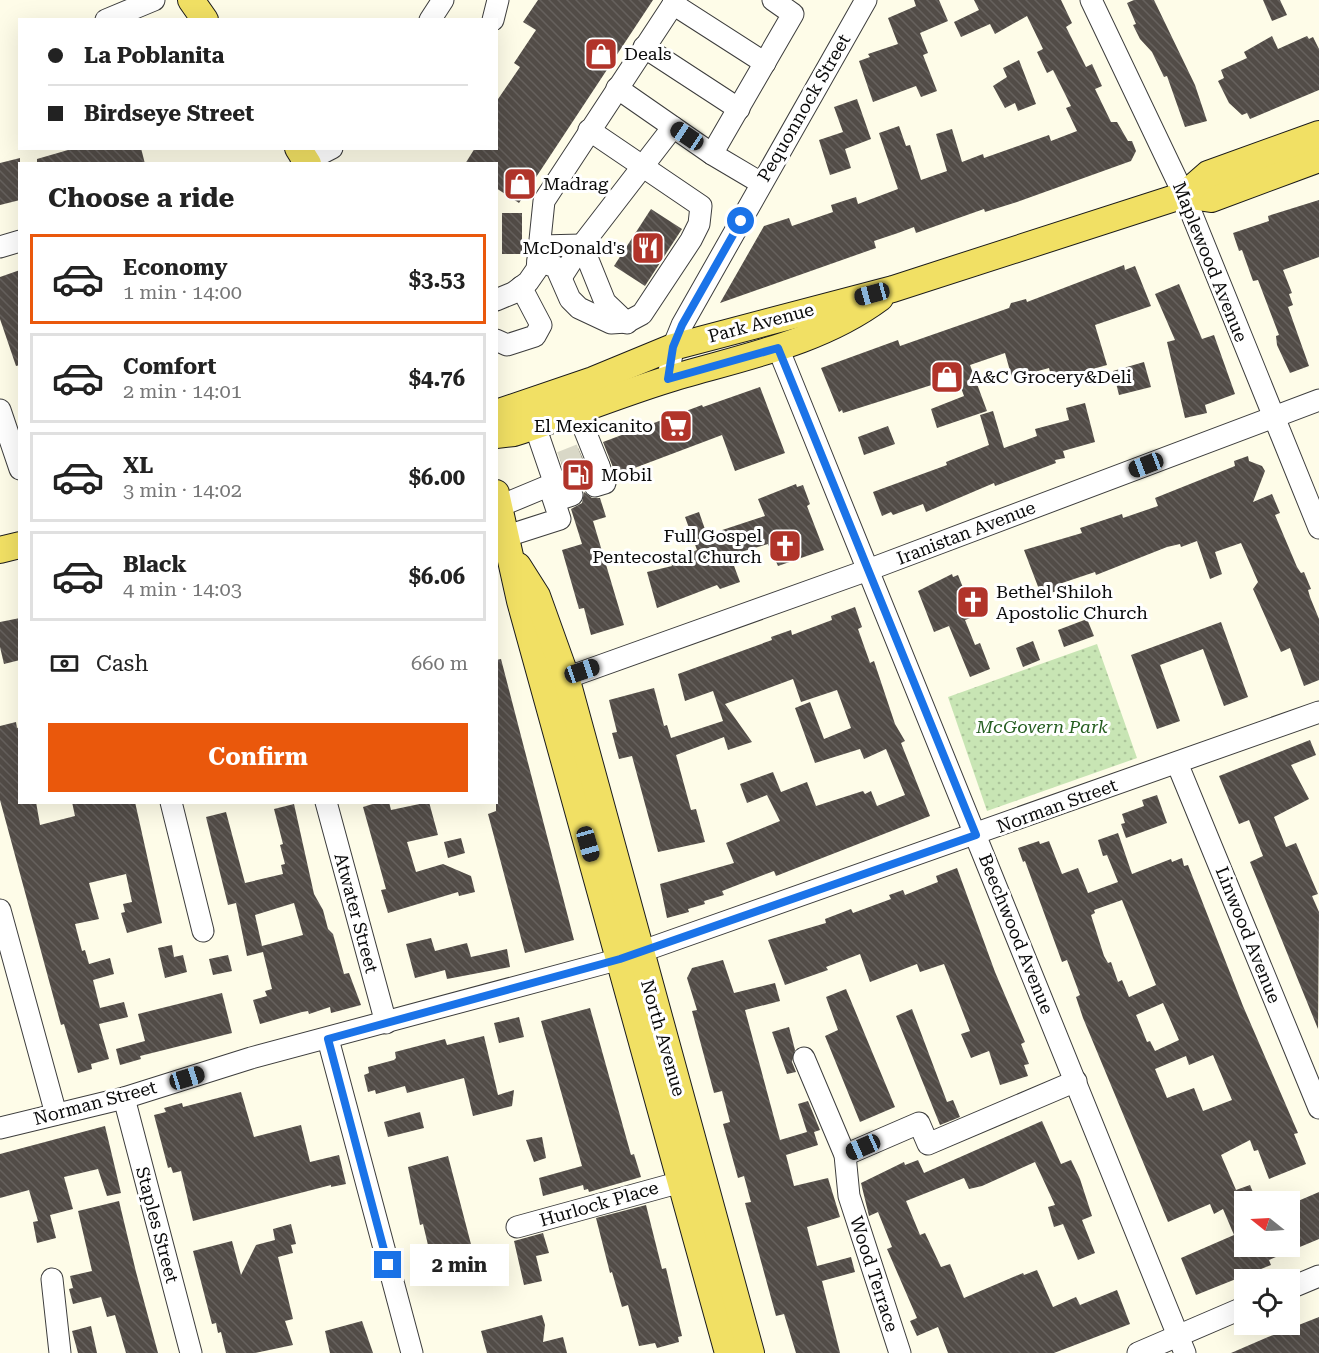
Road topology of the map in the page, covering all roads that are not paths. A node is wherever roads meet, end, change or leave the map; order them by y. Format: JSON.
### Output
{"nodes":[{"id":1,"x":154,"y":0,"type":"edge"},
{"id":2,"x":191,"y":0,"type":"edge"},
{"id":3,"x":443,"y":0,"type":"edge"},
{"id":4,"x":498,"y":0,"type":"edge"},
{"id":5,"x":773,"y":0,"type":"edge"},
{"id":6,"x":866,"y":0,"type":"edge"},
{"id":7,"x":1091,"y":0,"type":"edge"},
{"id":8,"x":674,"y":2,"type":"edge"},
{"id":9,"x":111,"y":18,"type":"edge"},
{"id":10,"x":204,"y":18,"type":"edge"},
{"id":11,"x":431,"y":18,"type":"edge"},
{"id":12,"x":494,"y":18,"type":"edge"},
{"id":13,"x":644,"y":47,"type":"junction"},
{"id":14,"x":765,"y":63,"type":"junction"},
{"id":15,"x":617,"y":88,"type":"junction"},
{"id":16,"x":739,"y":109,"type":"junction"},
{"id":17,"x":673,"y":127,"type":"junction"},
{"id":18,"x":589,"y":130,"type":"junction"},
{"id":19,"x":1319,"y":134,"type":"edge"},
{"id":20,"x":327,"y":150,"type":"edge"},
{"id":21,"x":712,"y":154,"type":"junction"},
{"id":22,"x":303,"y":159,"type":"edge"},
{"id":23,"x":1319,"y":159,"type":"edge"},
{"id":24,"x":642,"y":167,"type":"junction"},
{"id":25,"x":761,"y":183,"type":"junction"},
{"id":26,"x":1184,"y":195,"type":"junction"},
{"id":27,"x":18,"y":242,"type":"edge"},
{"id":28,"x":582,"y":245,"type":"junction"},
{"id":29,"x":0,"y":247,"type":"edge"},
{"id":30,"x":539,"y":254,"type":"junction"},
{"id":31,"x":562,"y":276,"type":"junction"},
{"id":32,"x":521,"y":287,"type":"junction"},
{"id":33,"x":892,"y":288,"type":"junction"},
{"id":34,"x":498,"y":299,"type":"edge"},
{"id":35,"x":627,"y":322,"type":"junction"},
{"id":36,"x":498,"y":341,"type":"edge"},
{"id":37,"x":673,"y":347,"type":"junction"},
{"id":38,"x":778,"y":348,"type":"junction"},
{"id":39,"x":668,"y":379,"type":"junction"},
{"id":40,"x":1319,"y":400,"type":"edge"},
{"id":41,"x":0,"y":410,"type":"edge"},
{"id":42,"x":577,"y":411,"type":"junction"},
{"id":43,"x":498,"y":412,"type":"edge"},
{"id":44,"x":1274,"y":417,"type":"junction"},
{"id":45,"x":535,"y":426,"type":"junction"},
{"id":46,"x":498,"y":435,"type":"edge"},
{"id":47,"x":18,"y":463,"type":"edge"},
{"id":48,"x":592,"y":465,"type":"dead end"},
{"id":49,"x":559,"y":479,"type":"junction"},
{"id":50,"x":498,"y":499,"type":"edge"},
{"id":51,"x":1319,"y":528,"type":"edge"},
{"id":52,"x":18,"y":545,"type":"edge"},
{"id":53,"x":509,"y":546,"type":"junction"},
{"id":54,"x":0,"y":550,"type":"edge"},
{"id":55,"x":18,"y":562,"type":"edge"},
{"id":56,"x":0,"y":566,"type":"edge"},
{"id":57,"x":868,"y":570,"type":"junction"},
{"id":58,"x":555,"y":681,"type":"junction"},
{"id":59,"x":1319,"y":712,"type":"edge"},
{"id":60,"x":1177,"y":763,"type":"junction"},
{"id":61,"x":171,"y":804,"type":"edge"},
{"id":62,"x":327,"y":804,"type":"edge"},
{"id":63,"x":976,"y":835,"type":"junction"},
{"id":64,"x":0,"y":910,"type":"edge"},
{"id":65,"x":203,"y":931,"type":"dead end"},
{"id":66,"x":630,"y":956,"type":"junction"},
{"id":67,"x":386,"y":1023,"type":"junction"},
{"id":68,"x":328,"y":1039,"type":"junction"},
{"id":69,"x":804,"y":1058,"type":"dead end"},
{"id":70,"x":1076,"y":1082,"type":"junction"},
{"id":71,"x":124,"y":1098,"type":"junction"},
{"id":72,"x":1319,"y":1107,"type":"edge"},
{"id":73,"x":56,"y":1114,"type":"junction"},
{"id":74,"x":0,"y":1128,"type":"edge"},
{"id":75,"x":845,"y":1155,"type":"junction"},
{"id":76,"x":681,"y":1182,"type":"junction"},
{"id":77,"x":517,"y":1227,"type":"dead end"},
{"id":78,"x":1319,"y":1276,"type":"edge"},
{"id":79,"x":52,"y":1279,"type":"dead end"},
{"id":80,"x":1300,"y":1284,"type":"edge"},
{"id":81,"x":1234,"y":1313,"type":"edge"},
{"id":82,"x":1182,"y":1344,"type":"edge"},
{"id":83,"x":60,"y":1353,"type":"edge"},
{"id":84,"x":191,"y":1353,"type":"edge"},
{"id":85,"x":412,"y":1353,"type":"edge"},
{"id":86,"x":728,"y":1353,"type":"edge"},
{"id":87,"x":751,"y":1353,"type":"edge"},
{"id":88,"x":900,"y":1353,"type":"edge"},
{"id":89,"x":1138,"y":1353,"type":"edge"}],
"edges":[{"from":1,"to":9,"type":"street"},
{"from":2,"to":10,"type":"main road"},
{"from":3,"to":11,"type":"street"},
{"from":4,"to":12,"type":"street"},
{"from":5,"to":14,"type":"street"},
{"from":6,"to":25,"type":"street","name":"Pequonnock Street"},
{"from":7,"to":26,"type":"street","name":"Maplewood Avenue"},
{"from":8,"to":13,"type":"street"},
{"from":8,"to":14,"type":"street"},
{"from":13,"to":15,"type":"street"},
{"from":13,"to":16,"type":"street"},
{"from":14,"to":16,"type":"street"},
{"from":15,"to":17,"type":"street"},
{"from":15,"to":18,"type":"street"},
{"from":16,"to":21,"type":"street"},
{"from":17,"to":21,"type":"street"},
{"from":17,"to":24,"type":"street"},
{"from":18,"to":24,"type":"street"},
{"from":18,"to":30,"type":"street"},
{"from":19,"to":26,"type":"main road","name":"Park Avenue"},
{"from":20,"to":22,"type":"street"},
{"from":21,"to":25,"type":"street"},
{"from":23,"to":26,"type":"main road","name":"Park Avenue"},
{"from":24,"to":28,"type":"street"},
{"from":24,"to":35,"type":"street"},
{"from":25,"to":37,"type":"street","name":"Pequonnock Street"},
{"from":26,"to":33,"type":"main road","name":"Park Avenue"},
{"from":26,"to":44,"type":"street","name":"Maplewood Avenue"},
{"from":27,"to":29,"type":"street"},
{"from":28,"to":30,"type":"street"},
{"from":28,"to":31,"type":"street"},
{"from":28,"to":35,"type":"street"},
{"from":30,"to":31,"type":"street"},
{"from":30,"to":32,"type":"street"},
{"from":31,"to":35,"type":"street"},
{"from":32,"to":34,"type":"street"},
{"from":32,"to":36,"type":"street"},
{"from":33,"to":37,"type":"main road","name":"Park Avenue"},
{"from":33,"to":38,"type":"main road","name":"Park Avenue"},
{"from":37,"to":39,"type":"street","name":"Pequonnock Street"},
{"from":37,"to":43,"type":"main road","name":"Park Avenue"},
{"from":38,"to":39,"type":"main road","name":"Park Avenue"},
{"from":38,"to":57,"type":"street","name":"Beechwood Avenue"},
{"from":39,"to":42,"type":"main road","name":"Park Avenue"},
{"from":40,"to":44,"type":"street","name":"Iranistan Avenue"},
{"from":41,"to":47,"type":"street"},
{"from":42,"to":45,"type":"main road","name":"Park Avenue"},
{"from":42,"to":48,"type":"street"},
{"from":44,"to":51,"type":"street","name":"Maplewood Avenue"},
{"from":44,"to":57,"type":"street","name":"Iranistan Avenue"},
{"from":45,"to":46,"type":"main road","name":"Park Avenue"},
{"from":45,"to":49,"type":"street"},
{"from":49,"to":50,"type":"street"},
{"from":49,"to":53,"type":"street"},
{"from":50,"to":53,"type":"main road","name":"North Avenue"},
{"from":52,"to":54,"type":"main road"},
{"from":53,"to":58,"type":"main road","name":"North Avenue"},
{"from":55,"to":56,"type":"main road"},
{"from":57,"to":58,"type":"street","name":"Iranistan Avenue"},
{"from":57,"to":63,"type":"street","name":"Beechwood Avenue"},
{"from":58,"to":66,"type":"main road","name":"North Avenue"},
{"from":59,"to":60,"type":"street","name":"Norman Street"},
{"from":60,"to":63,"type":"street","name":"Norman Street"},
{"from":60,"to":72,"type":"street","name":"Linwood Avenue"},
{"from":61,"to":65,"type":"street"},
{"from":62,"to":67,"type":"street","name":"Atwater Street"},
{"from":63,"to":66,"type":"street","name":"Norman Street"},
{"from":63,"to":70,"type":"street","name":"Beechwood Avenue"},
{"from":64,"to":73,"type":"street"},
{"from":66,"to":67,"type":"street","name":"Norman Street"},
{"from":66,"to":76,"type":"main road","name":"North Avenue"},
{"from":66,"to":87,"type":"main road","name":"North Avenue"},
{"from":67,"to":68,"type":"street","name":"Norman Street"},
{"from":68,"to":71,"type":"street","name":"Norman Street"},
{"from":68,"to":85,"type":"street"},
{"from":69,"to":75,"type":"street","name":"Wood Terrace"},
{"from":70,"to":75,"type":"street"},
{"from":70,"to":82,"type":"street","name":"Beechwood Avenue"},
{"from":71,"to":73,"type":"street","name":"Norman Street"},
{"from":71,"to":84,"type":"street","name":"Staples Street"},
{"from":73,"to":74,"type":"street","name":"Norman Street"},
{"from":75,"to":88,"type":"street","name":"Wood Terrace"},
{"from":76,"to":77,"type":"street","name":"Hurlock Place"},
{"from":76,"to":86,"type":"main road","name":"North Avenue"},
{"from":78,"to":80,"type":"street"},
{"from":79,"to":83,"type":"street"},
{"from":81,"to":82,"type":"street"},
{"from":82,"to":89,"type":"street"}]}
